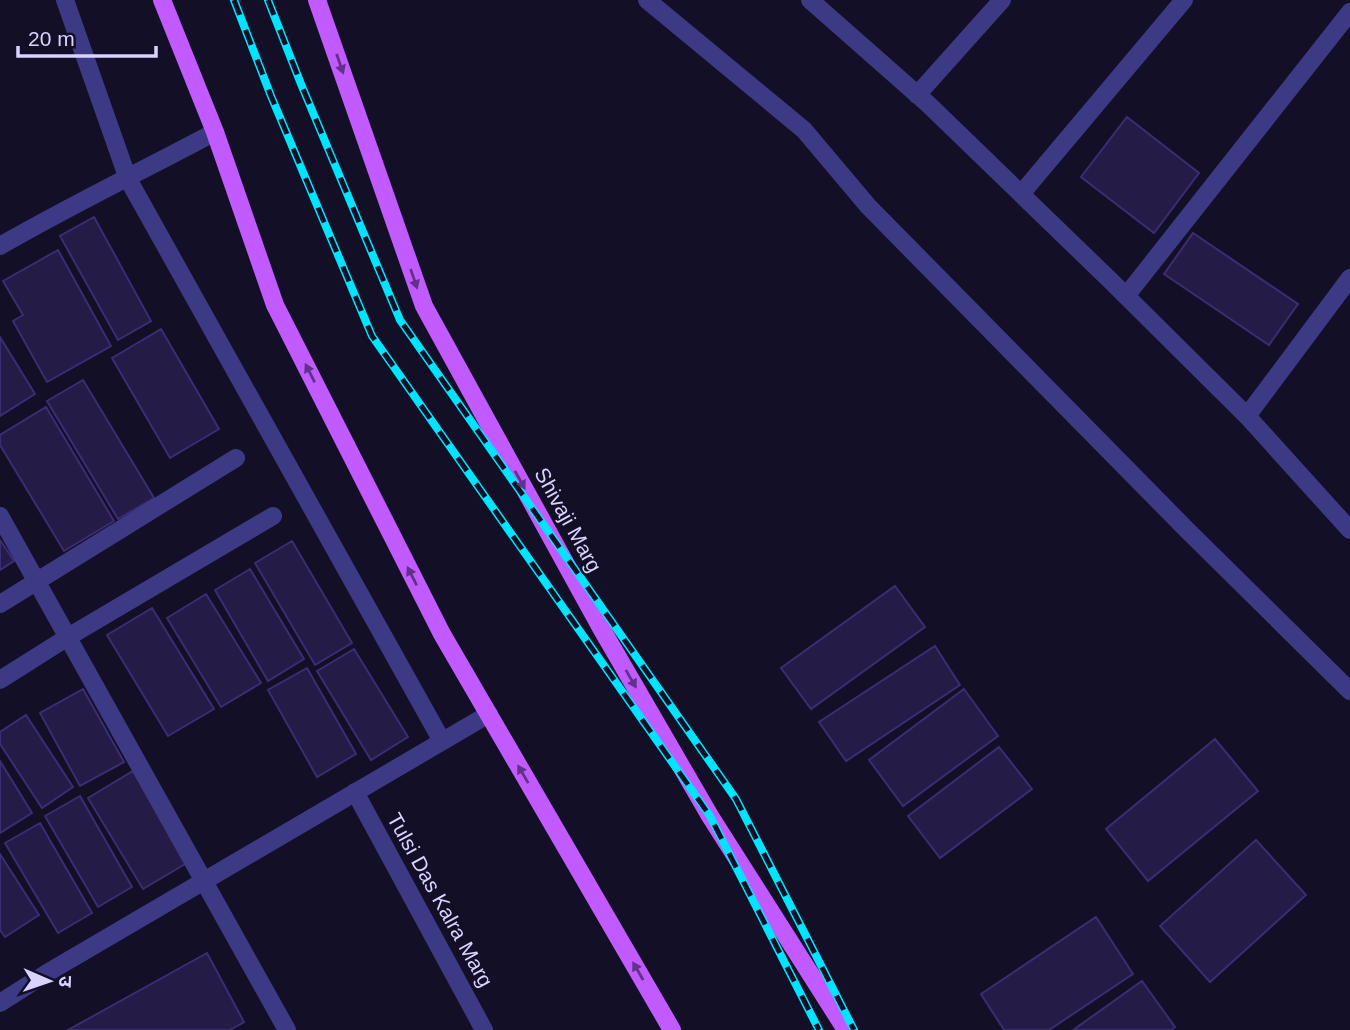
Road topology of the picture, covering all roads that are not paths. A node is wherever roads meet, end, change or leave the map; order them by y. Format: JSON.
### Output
{"nodes":[{"id":1,"x":65,"y":0,"type":"edge"},
{"id":2,"x":162,"y":0,"type":"edge"},
{"id":3,"x":317,"y":0,"type":"edge"},
{"id":4,"x":647,"y":0,"type":"edge"},
{"id":5,"x":810,"y":0,"type":"edge"},
{"id":6,"x":1002,"y":0,"type":"edge"},
{"id":7,"x":1184,"y":0,"type":"edge"},
{"id":8,"x":1350,"y":12,"type":"edge"},
{"id":9,"x":917,"y":94,"type":"junction"},
{"id":10,"x":215,"y":132,"type":"junction"},
{"id":11,"x":128,"y":178,"type":"junction"},
{"id":12,"x":1021,"y":194,"type":"junction"},
{"id":13,"x":0,"y":246,"type":"edge"},
{"id":14,"x":1350,"y":278,"type":"edge"},
{"id":15,"x":1126,"y":296,"type":"junction"},
{"id":16,"x":1247,"y":416,"type":"junction"},
{"id":17,"x":236,"y":458,"type":"dead end"},
{"id":18,"x":0,"y":516,"type":"edge"},
{"id":19,"x":272,"y":516,"type":"dead end"},
{"id":20,"x":1350,"y":530,"type":"edge"},
{"id":21,"x":37,"y":582,"type":"junction"},
{"id":22,"x":0,"y":604,"type":"edge"},
{"id":23,"x":68,"y":637,"type":"junction"},
{"id":24,"x":0,"y":680,"type":"edge"},
{"id":25,"x":1350,"y":691,"type":"edge"},
{"id":26,"x":489,"y":714,"type":"junction"},
{"id":27,"x":442,"y":741,"type":"junction"},
{"id":28,"x":355,"y":792,"type":"junction"},
{"id":29,"x":205,"y":881,"type":"junction"},
{"id":30,"x":0,"y":1003,"type":"edge"},
{"id":31,"x":287,"y":1030,"type":"edge"},
{"id":32,"x":484,"y":1030,"type":"edge"},
{"id":33,"x":672,"y":1030,"type":"edge"},
{"id":34,"x":846,"y":1030,"type":"edge"}],
"edges":[{"from":1,"to":11,"type":"street"},
{"from":2,"to":10,"type":"main road"},
{"from":3,"to":34,"type":"main road","name":"Shivaji Marg","one_way":true},
{"from":4,"to":25,"type":"street"},
{"from":5,"to":9,"type":"street"},
{"from":6,"to":9,"type":"street"},
{"from":7,"to":12,"type":"street"},
{"from":8,"to":15,"type":"street"},
{"from":9,"to":12,"type":"street"},
{"from":10,"to":11,"type":"street"},
{"from":26,"to":10,"type":"main road","one_way":true},
{"from":11,"to":13,"type":"street"},
{"from":11,"to":27,"type":"street"},
{"from":12,"to":15,"type":"street"},
{"from":14,"to":16,"type":"street"},
{"from":15,"to":16,"type":"street"},
{"from":16,"to":20,"type":"street"},
{"from":17,"to":21,"type":"street"},
{"from":18,"to":21,"type":"street"},
{"from":19,"to":23,"type":"street"},
{"from":21,"to":22,"type":"street"},
{"from":21,"to":23,"type":"street"},
{"from":23,"to":24,"type":"street"},
{"from":23,"to":29,"type":"street"},
{"from":26,"to":27,"type":"street"},
{"from":33,"to":26,"type":"main road","one_way":true},
{"from":27,"to":28,"type":"street"},
{"from":28,"to":29,"type":"street"},
{"from":28,"to":32,"type":"street","name":"Tulsi Das Kalra Marg"},
{"from":29,"to":30,"type":"street"},
{"from":29,"to":31,"type":"street"}]}
